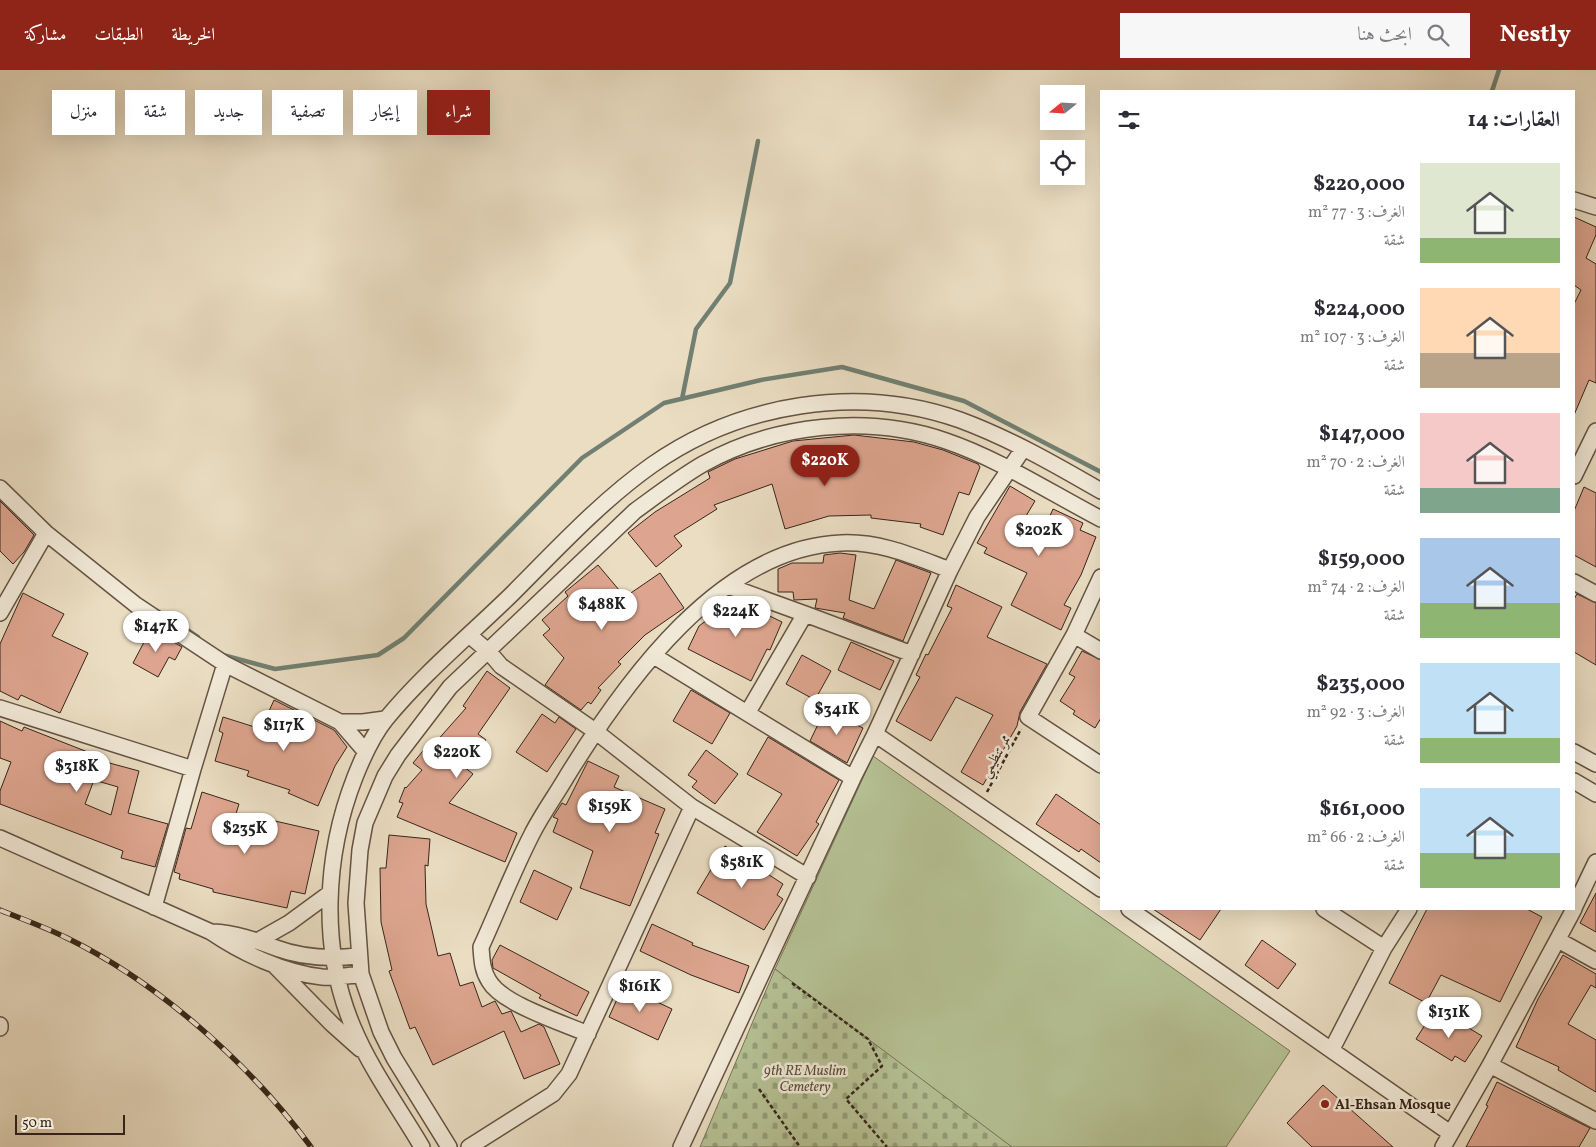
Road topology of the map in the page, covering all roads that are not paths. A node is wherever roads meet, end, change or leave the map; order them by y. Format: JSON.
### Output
{"nodes":[{"id":1,"x":1575,"y":200,"type":"edge"},
{"id":2,"x":1596,"y":206,"type":"edge"},
{"id":3,"x":1596,"y":430,"type":"edge"},
{"id":4,"x":1023,"y":449,"type":"junction"},
{"id":5,"x":1008,"y":470,"type":"junction"},
{"id":6,"x":1575,"y":474,"type":"edge"},
{"id":7,"x":0,"y":488,"type":"edge"},
{"id":8,"x":1100,"y":489,"type":"edge"},
{"id":9,"x":1100,"y":518,"type":"edge"},
{"id":10,"x":46,"y":533,"type":"junction"},
{"id":11,"x":950,"y":570,"type":"junction"},
{"id":12,"x":1100,"y":579,"type":"edge"},
{"id":13,"x":1575,"y":583,"type":"edge"},
{"id":14,"x":728,"y":586,"type":"junction"},
{"id":15,"x":1596,"y":594,"type":"edge"},
{"id":16,"x":0,"y":613,"type":"edge"},
{"id":17,"x":805,"y":614,"type":"junction"},
{"id":18,"x":469,"y":635,"type":"junction"},
{"id":19,"x":1074,"y":635,"type":"junction"},
{"id":20,"x":1100,"y":650,"type":"edge"},
{"id":21,"x":489,"y":652,"type":"junction"},
{"id":22,"x":912,"y":654,"type":"junction"},
{"id":23,"x":654,"y":656,"type":"junction"},
{"id":24,"x":225,"y":664,"type":"junction"},
{"id":25,"x":0,"y":708,"type":"edge"},
{"id":26,"x":748,"y":712,"type":"junction"},
{"id":27,"x":385,"y":719,"type":"junction"},
{"id":28,"x":340,"y":722,"type":"junction"},
{"id":29,"x":595,"y":732,"type":"junction"},
{"id":30,"x":875,"y":734,"type":"junction"},
{"id":31,"x":366,"y":752,"type":"junction"},
{"id":32,"x":1575,"y":753,"type":"edge"},
{"id":33,"x":1100,"y":764,"type":"edge"},
{"id":34,"x":1596,"y":764,"type":"edge"},
{"id":35,"x":193,"y":769,"type":"junction"},
{"id":36,"x":853,"y":778,"type":"junction"},
{"id":37,"x":1575,"y":782,"type":"edge"},
{"id":38,"x":1596,"y":794,"type":"edge"},
{"id":39,"x":692,"y":807,"type":"junction"},
{"id":40,"x":0,"y":838,"type":"edge"},
{"id":41,"x":1596,"y":862,"type":"edge"},
{"id":42,"x":808,"y":877,"type":"junction"},
{"id":43,"x":1100,"y":888,"type":"edge"},
{"id":44,"x":330,"y":893,"type":"junction"},
{"id":45,"x":1575,"y":906,"type":"edge"},
{"id":46,"x":154,"y":907,"type":"junction"},
{"id":47,"x":1130,"y":910,"type":"edge"},
{"id":48,"x":1326,"y":910,"type":"edge"},
{"id":49,"x":1408,"y":910,"type":"edge"},
{"id":50,"x":1573,"y":910,"type":"edge"},
{"id":51,"x":211,"y":932,"type":"junction"},
{"id":52,"x":259,"y":940,"type":"junction"},
{"id":53,"x":1558,"y":940,"type":"junction"},
{"id":54,"x":1384,"y":948,"type":"junction"},
{"id":55,"x":358,"y":956,"type":"junction"},
{"id":56,"x":334,"y":958,"type":"junction"},
{"id":57,"x":1596,"y":961,"type":"edge"},
{"id":58,"x":273,"y":964,"type":"junction"},
{"id":59,"x":361,"y":974,"type":"junction"},
{"id":60,"x":338,"y":977,"type":"junction"},
{"id":61,"x":588,"y":1034,"type":"junction"},
{"id":62,"x":1332,"y":1049,"type":"junction"},
{"id":63,"x":366,"y":1054,"type":"junction"},
{"id":64,"x":1490,"y":1065,"type":"junction"},
{"id":65,"x":1596,"y":1121,"type":"edge"},
{"id":66,"x":1447,"y":1140,"type":"edge"},
{"id":67,"x":422,"y":1147,"type":"edge"},
{"id":68,"x":449,"y":1147,"type":"edge"},
{"id":69,"x":469,"y":1147,"type":"edge"},
{"id":70,"x":681,"y":1147,"type":"edge"}],
"edges":[{"from":1,"to":2,"type":"street"},
{"from":3,"to":6,"type":"street"},
{"from":4,"to":5,"type":"street"},
{"from":4,"to":8,"type":"street"},
{"from":4,"to":18,"type":"street"},
{"from":5,"to":9,"type":"street"},
{"from":5,"to":11,"type":"street"},
{"from":5,"to":21,"type":"street"},
{"from":7,"to":10,"type":"street"},
{"from":10,"to":16,"type":"street"},
{"from":10,"to":24,"type":"street"},
{"from":11,"to":14,"type":"street"},
{"from":11,"to":22,"type":"street"},
{"from":12,"to":19,"type":"street"},
{"from":13,"to":15,"type":"street"},
{"from":14,"to":17,"type":"street"},
{"from":14,"to":23,"type":"street"},
{"from":17,"to":22,"type":"street"},
{"from":17,"to":26,"type":"street"},
{"from":18,"to":21,"type":"street"},
{"from":18,"to":27,"type":"street"},
{"from":19,"to":20,"type":"street"},
{"from":19,"to":33,"type":"street"},
{"from":21,"to":29,"type":"street"},
{"from":21,"to":55,"type":"street"},
{"from":22,"to":30,"type":"street"},
{"from":23,"to":26,"type":"street"},
{"from":23,"to":29,"type":"street"},
{"from":24,"to":28,"type":"street"},
{"from":24,"to":35,"type":"street"},
{"from":25,"to":35,"type":"street"},
{"from":26,"to":36,"type":"street"},
{"from":27,"to":28,"type":"street"},
{"from":27,"to":31,"type":"street"},
{"from":28,"to":31,"type":"street"},
{"from":29,"to":39,"type":"street"},
{"from":29,"to":61,"type":"street"},
{"from":30,"to":36,"type":"street"},
{"from":30,"to":43,"type":"street"},
{"from":31,"to":44,"type":"street"},
{"from":32,"to":34,"type":"street"},
{"from":35,"to":46,"type":"street"},
{"from":36,"to":42,"type":"street"},
{"from":37,"to":38,"type":"street"},
{"from":39,"to":42,"type":"street"},
{"from":39,"to":61,"type":"street"},
{"from":40,"to":46,"type":"street"},
{"from":41,"to":45,"type":"street"},
{"from":42,"to":70,"type":"street"},
{"from":44,"to":52,"type":"street"},
{"from":44,"to":56,"type":"street"},
{"from":46,"to":51,"type":"street"},
{"from":47,"to":62,"type":"street"},
{"from":48,"to":54,"type":"street"},
{"from":49,"to":54,"type":"street"},
{"from":50,"to":53,"type":"street"},
{"from":51,"to":52,"type":"street"},
{"from":51,"to":58,"type":"street"},
{"from":52,"to":56,"type":"street"},
{"from":53,"to":57,"type":"street"},
{"from":53,"to":64,"type":"street"},
{"from":54,"to":62,"type":"street"},
{"from":55,"to":56,"type":"street"},
{"from":55,"to":59,"type":"street"},
{"from":56,"to":60,"type":"street"},
{"from":58,"to":60,"type":"street"},
{"from":58,"to":63,"type":"street"},
{"from":59,"to":60,"type":"street"},
{"from":59,"to":68,"type":"street"},
{"from":60,"to":63,"type":"street"},
{"from":61,"to":69,"type":"street"},
{"from":62,"to":66,"type":"street"},
{"from":63,"to":67,"type":"street"},
{"from":64,"to":65,"type":"street"},
{"from":64,"to":66,"type":"street"}]}
